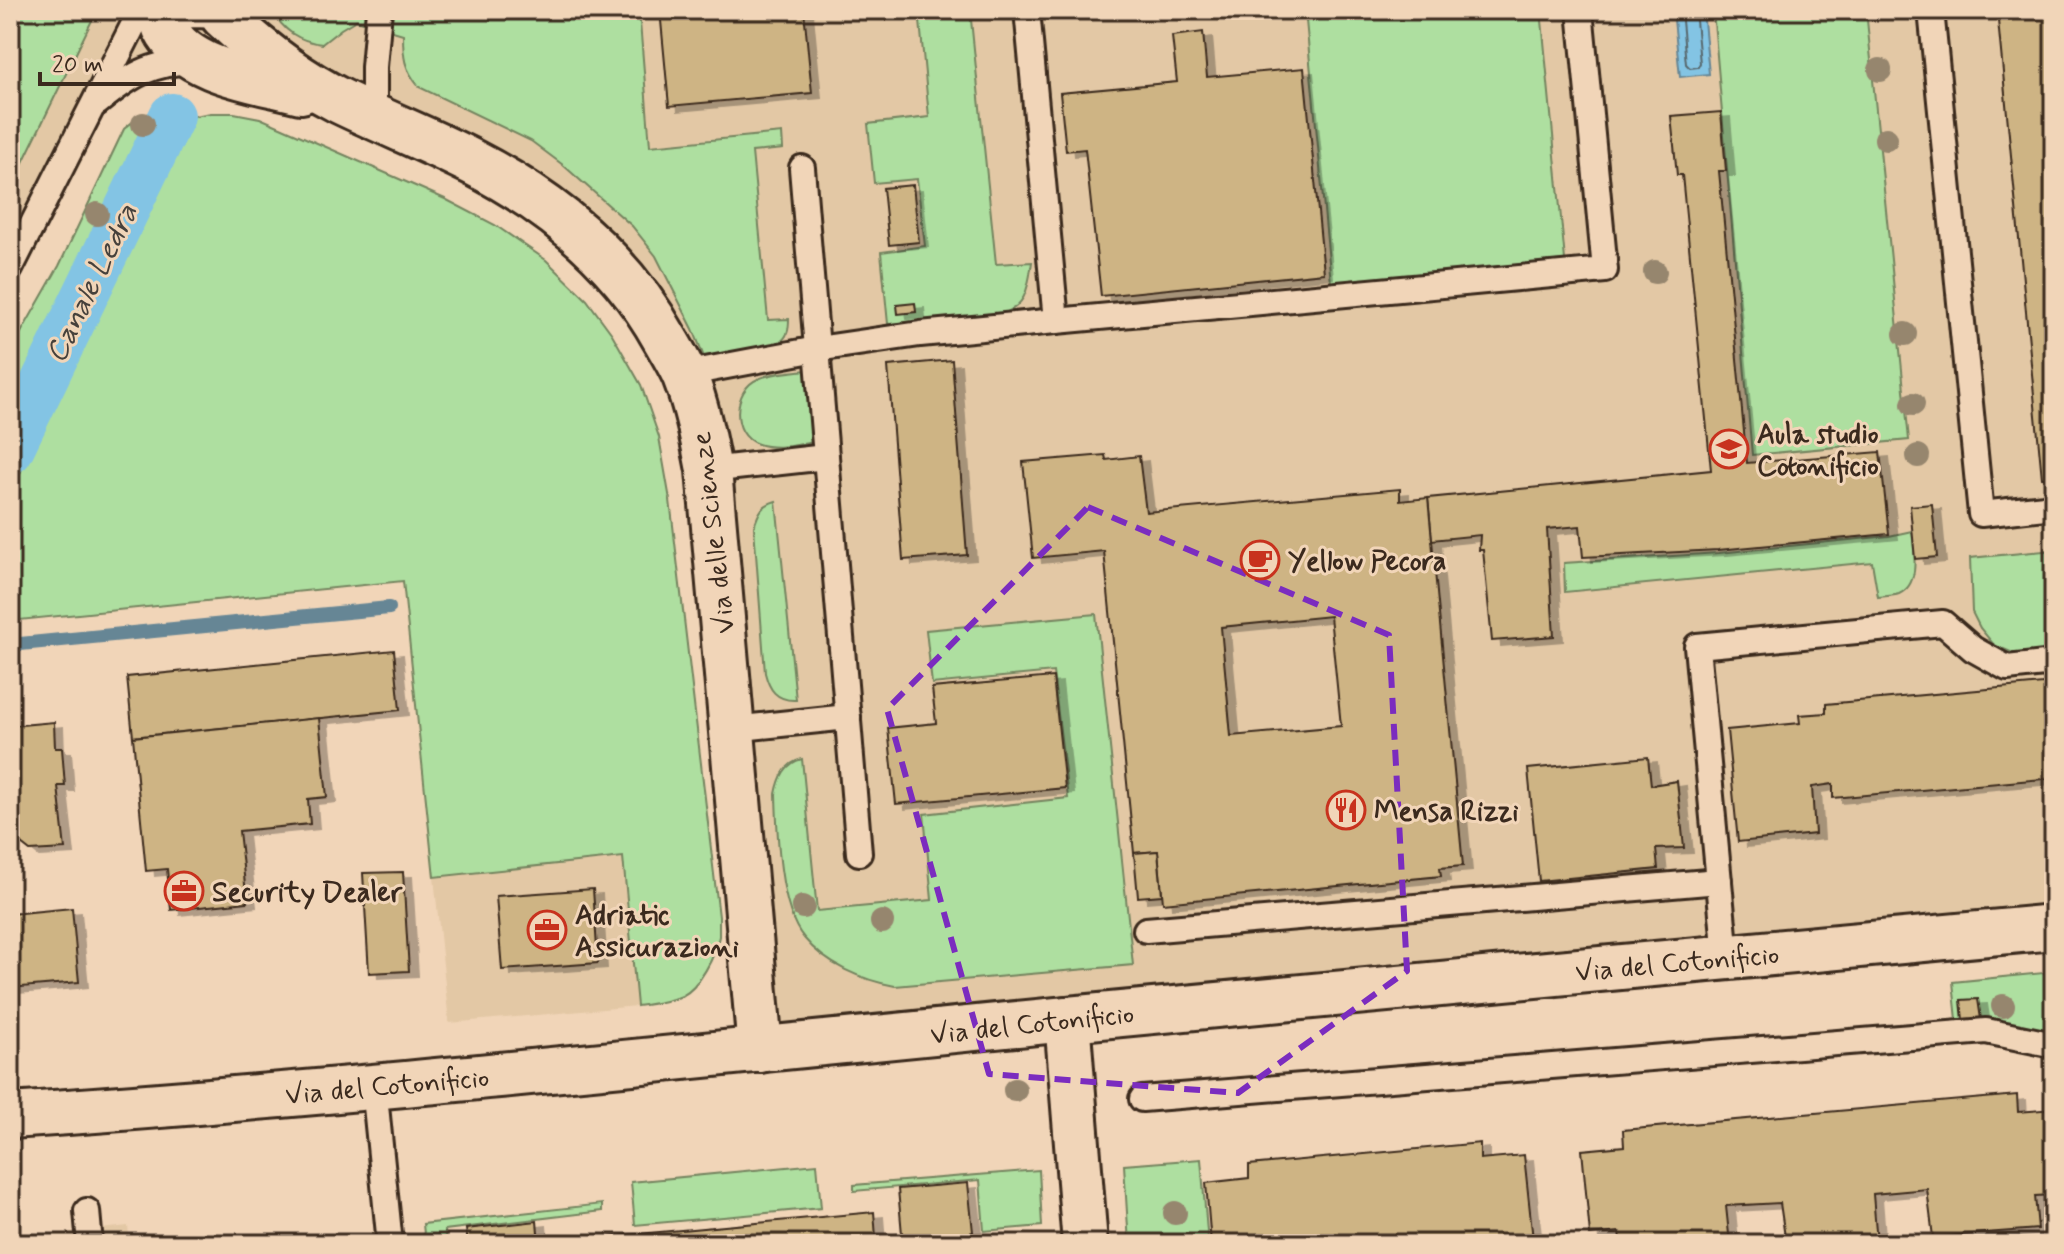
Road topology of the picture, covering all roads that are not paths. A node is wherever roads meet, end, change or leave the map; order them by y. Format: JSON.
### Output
{"nodes":[{"id":1,"x":379,"y":10,"type":"edge"},
{"id":2,"x":1027,"y":10,"type":"edge"},
{"id":3,"x":1580,"y":10,"type":"edge"},
{"id":4,"x":1931,"y":10,"type":"edge"},
{"id":5,"x":222,"y":13,"type":"edge"},
{"id":6,"x":149,"y":17,"type":"edge"},
{"id":7,"x":195,"y":60,"type":"junction"},
{"id":8,"x":92,"y":107,"type":"junction"},
{"id":9,"x":356,"y":108,"type":"junction"},
{"id":10,"x":802,"y":168,"type":"dead end"},
{"id":11,"x":10,"y":269,"type":"edge"},
{"id":12,"x":1056,"y":321,"type":"junction"},
{"id":13,"x":817,"y":349,"type":"junction"},
{"id":14,"x":684,"y":374,"type":"junction"},
{"id":15,"x":826,"y":457,"type":"junction"},
{"id":16,"x":709,"y":470,"type":"junction"},
{"id":17,"x":2054,"y":506,"type":"edge"},
{"id":18,"x":2054,"y":663,"type":"edge"},
{"id":19,"x":848,"y":717,"type":"junction"},
{"id":20,"x":732,"y":729,"type":"junction"},
{"id":21,"x":859,"y":853,"type":"dead end"},
{"id":22,"x":1719,"y":881,"type":"junction"},
{"id":23,"x":2054,"y":927,"type":"edge"},
{"id":24,"x":1146,"y":930,"type":"dead end"},
{"id":25,"x":1726,"y":957,"type":"junction"},
{"id":26,"x":1067,"y":1019,"type":"junction"},
{"id":27,"x":2054,"y":1045,"type":"edge"},
{"id":28,"x":760,"y":1050,"type":"junction"},
{"id":29,"x":374,"y":1086,"type":"junction"},
{"id":30,"x":1142,"y":1099,"type":"dead end"},
{"id":31,"x":10,"y":1116,"type":"edge"},
{"id":32,"x":87,"y":1211,"type":"dead end"},
{"id":33,"x":90,"y":1244,"type":"edge"},
{"id":34,"x":390,"y":1244,"type":"edge"},
{"id":35,"x":1085,"y":1244,"type":"edge"}],
"edges":[{"from":1,"to":9,"type":"lane"},
{"from":2,"to":12,"type":"lane"},
{"from":3,"to":12,"type":"lane"},
{"from":4,"to":17,"type":"lane"},
{"from":5,"to":6,"type":"lane","name":"Via delle Scienze"},
{"from":5,"to":9,"type":"main road","name":"Via delle Scienze"},
{"from":6,"to":7,"type":"main road","name":"Via delle Scienze"},
{"from":6,"to":8,"type":"lane","name":"Via delle Scienze"},
{"from":7,"to":8,"type":"lane","name":"Via delle Scienze"},
{"from":7,"to":9,"type":"main road","name":"Via delle Scienze"},
{"from":8,"to":11,"type":"lane","name":"Via delle Scienze"},
{"from":9,"to":14,"type":"main road","name":"Via delle Scienze"},
{"from":10,"to":13,"type":"lane"},
{"from":12,"to":13,"type":"lane"},
{"from":13,"to":14,"type":"lane"},
{"from":13,"to":15,"type":"lane"},
{"from":14,"to":16,"type":"main road","name":"Via delle Scienze"},
{"from":15,"to":16,"type":"lane"},
{"from":15,"to":19,"type":"lane"},
{"from":16,"to":20,"type":"main road","name":"Via delle Scienze"},
{"from":18,"to":22,"type":"lane"},
{"from":19,"to":20,"type":"lane"},
{"from":19,"to":21,"type":"lane"},
{"from":20,"to":28,"type":"main road","name":"Via delle Scienze"},
{"from":22,"to":24,"type":"lane"},
{"from":22,"to":25,"type":"lane"},
{"from":23,"to":25,"type":"main road","name":"Via del Cotonificio"},
{"from":25,"to":26,"type":"main road","name":"Via del Cotonificio"},
{"from":26,"to":28,"type":"main road","name":"Via del Cotonificio"},
{"from":26,"to":35,"type":"main road"},
{"from":27,"to":30,"type":"lane"},
{"from":28,"to":29,"type":"main road","name":"Via del Cotonificio"},
{"from":29,"to":31,"type":"main road","name":"Via del Cotonificio"},
{"from":29,"to":34,"type":"lane"},
{"from":32,"to":33,"type":"lane"}]}
